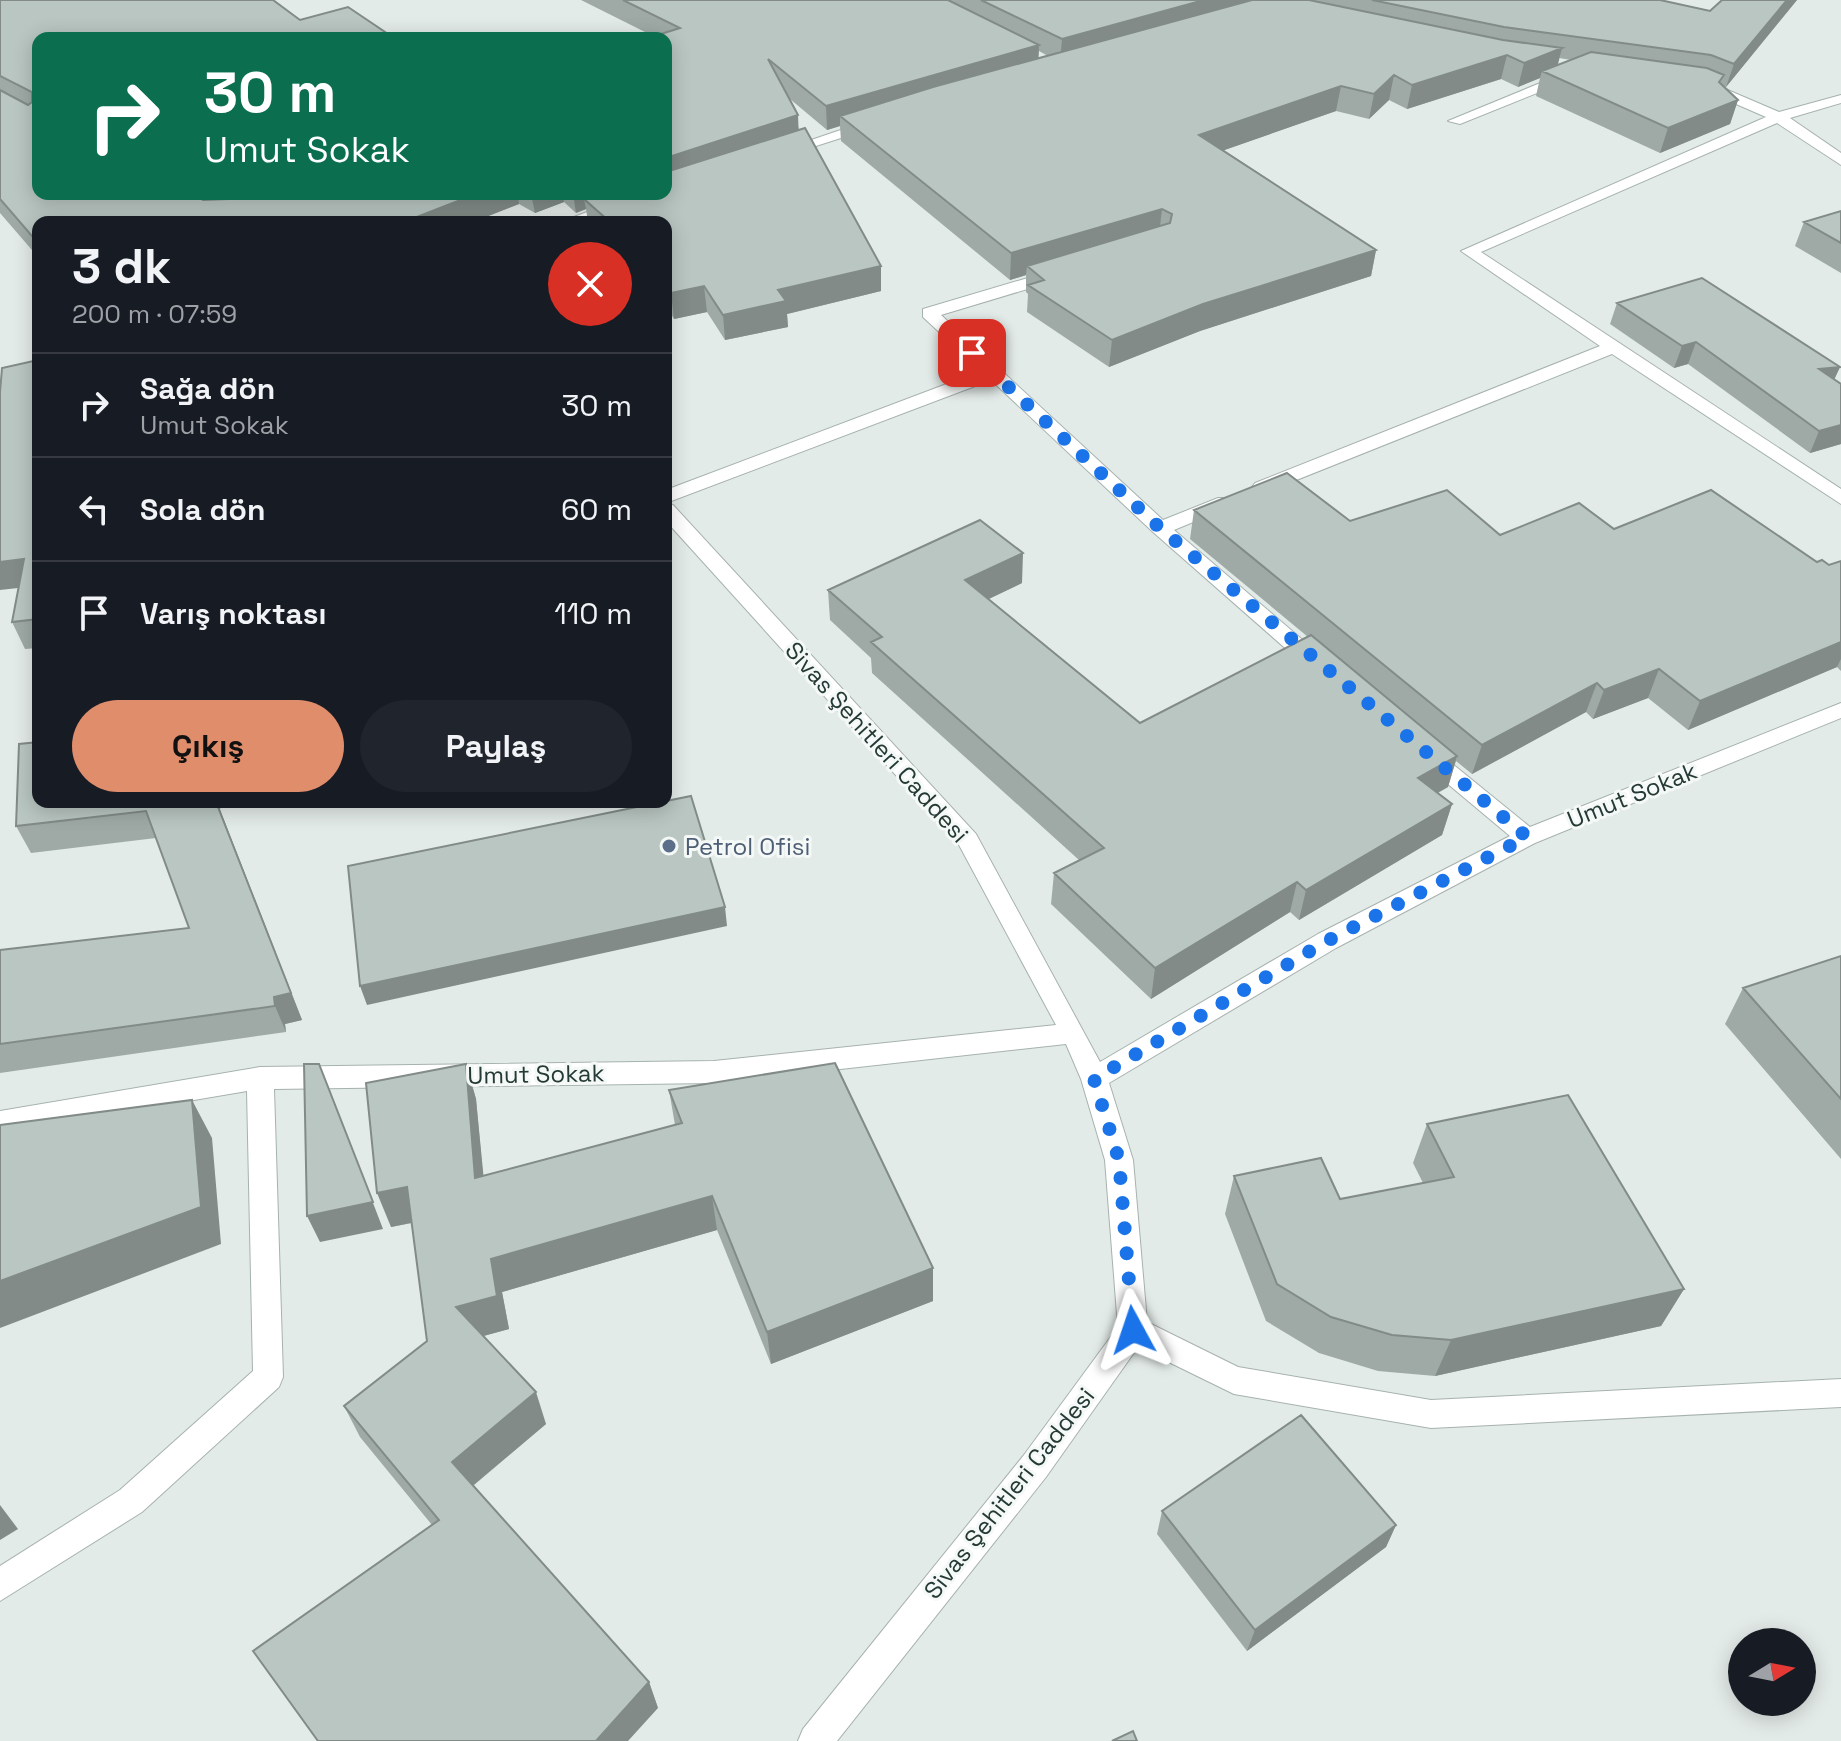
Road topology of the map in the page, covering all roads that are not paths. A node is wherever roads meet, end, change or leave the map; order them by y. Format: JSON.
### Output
{"nodes":[{"id":1,"x":1553,"y":66,"type":"edge"},
{"id":2,"x":1703,"y":85,"type":"edge"},
{"id":3,"x":1841,"y":99,"type":"edge"},
{"id":4,"x":1778,"y":117,"type":"junction"},
{"id":5,"x":883,"y":120,"type":"edge"},
{"id":6,"x":1455,"y":121,"type":"dead end"},
{"id":7,"x":767,"y":156,"type":"edge"},
{"id":8,"x":1841,"y":160,"type":"edge"},
{"id":9,"x":632,"y":200,"type":"edge"},
{"id":10,"x":586,"y":216,"type":"edge"},
{"id":11,"x":1073,"y":269,"type":"edge"},
{"id":12,"x":1611,"y":348,"type":"junction"},
{"id":13,"x":993,"y":373,"type":"junction"},
{"id":14,"x":672,"y":495,"type":"edge"},
{"id":15,"x":1841,"y":498,"type":"edge"},
{"id":16,"x":672,"y":516,"type":"edge"},
{"id":17,"x":1160,"y":528,"type":"junction"},
{"id":18,"x":1334,"y":678,"type":"edge"},
{"id":19,"x":1841,"y":710,"type":"edge"},
{"id":20,"x":1406,"y":738,"type":"edge"},
{"id":21,"x":1527,"y":837,"type":"junction"},
{"id":22,"x":1074,"y":1033,"type":"junction"},
{"id":23,"x":260,"y":1078,"type":"junction"},
{"id":24,"x":1094,"y":1079,"type":"junction"},
{"id":25,"x":0,"y":1122,"type":"edge"},
{"id":26,"x":1133,"y":1330,"type":"junction"},
{"id":27,"x":1841,"y":1393,"type":"edge"},
{"id":28,"x":0,"y":1585,"type":"edge"},
{"id":29,"x":815,"y":1741,"type":"edge"}],
"edges":[{"from":1,"to":6,"type":"street"},
{"from":2,"to":4,"type":"street"},
{"from":3,"to":4,"type":"street"},
{"from":4,"to":8,"type":"street"},
{"from":4,"to":12,"type":"street"},
{"from":5,"to":7,"type":"street"},
{"from":9,"to":10,"type":"street"},
{"from":11,"to":13,"type":"street"},
{"from":12,"to":15,"type":"street"},
{"from":12,"to":17,"type":"street"},
{"from":13,"to":14,"type":"street"},
{"from":13,"to":17,"type":"street"},
{"from":16,"to":22,"type":"street","name":"Sivas Şehitleri Caddesi"},
{"from":17,"to":18,"type":"street"},
{"from":19,"to":21,"type":"street","name":"Umut Sokak"},
{"from":20,"to":21,"type":"street"},
{"from":21,"to":24,"type":"street","name":"Umut Sokak"},
{"from":22,"to":23,"type":"street","name":"Umut Sokak"},
{"from":22,"to":24,"type":"street","name":"Sivas Şehitleri Caddesi"},
{"from":23,"to":25,"type":"street","name":"Umut Sokak"},
{"from":23,"to":28,"type":"street"},
{"from":24,"to":26,"type":"street","name":"Sivas Şehitleri Caddesi"},
{"from":26,"to":27,"type":"street"},
{"from":26,"to":29,"type":"street","name":"Sivas Şehitleri Caddesi"}]}
